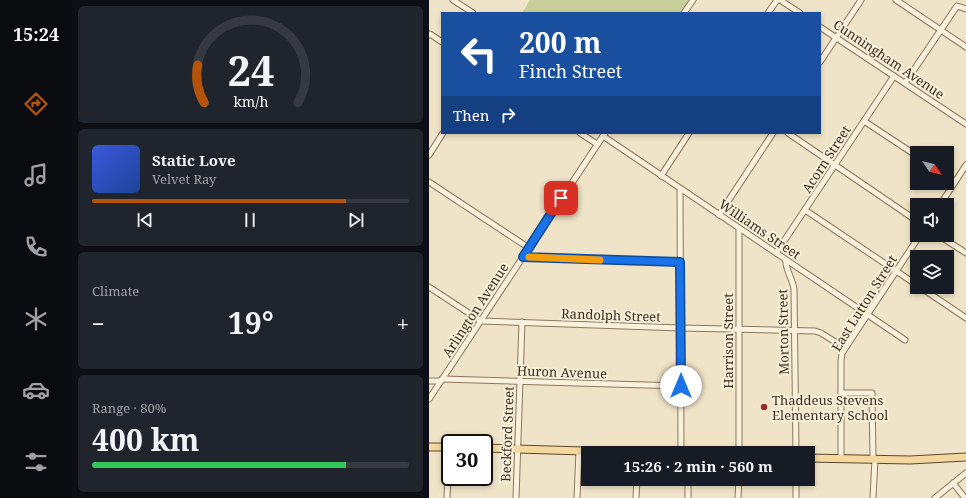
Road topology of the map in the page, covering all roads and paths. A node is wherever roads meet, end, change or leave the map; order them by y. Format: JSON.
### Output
{"nodes":[{"id":1,"x":453,"y":0,"type":"edge"},
{"id":2,"x":693,"y":0,"type":"edge"},
{"id":3,"x":777,"y":0,"type":"edge"},
{"id":4,"x":780,"y":0,"type":"edge"},
{"id":5,"x":861,"y":0,"type":"edge"},
{"id":6,"x":896,"y":0,"type":"edge"},
{"id":7,"x":966,"y":9,"type":"edge"},
{"id":8,"x":471,"y":12,"type":"edge"},
{"id":9,"x":685,"y":12,"type":"edge"},
{"id":10,"x":770,"y":12,"type":"edge"},
{"id":11,"x":798,"y":12,"type":"edge"},
{"id":12,"x":821,"y":28,"type":"edge"},
{"id":13,"x":941,"y":30,"type":"junction"},
{"id":14,"x":429,"y":34,"type":"edge"},
{"id":15,"x":837,"y":38,"type":"junction"},
{"id":16,"x":441,"y":41,"type":"edge"},
{"id":17,"x":966,"y":47,"type":"edge"},
{"id":18,"x":821,"y":61,"type":"edge"},
{"id":19,"x":894,"y":76,"type":"junction"},
{"id":20,"x":905,"y":83,"type":"junction"},
{"id":21,"x":864,"y":121,"type":"junction"},
{"id":22,"x":966,"y":124,"type":"edge"},
{"id":23,"x":442,"y":134,"type":"edge"},
{"id":24,"x":582,"y":134,"type":"edge"},
{"id":25,"x":688,"y":134,"type":"edge"},
{"id":26,"x":772,"y":134,"type":"edge"},
{"id":27,"x":789,"y":134,"type":"edge"},
{"id":28,"x":604,"y":135,"type":"edge"},
{"id":29,"x":597,"y":144,"type":"junction"},
{"id":30,"x":910,"y":151,"type":"edge"},
{"id":31,"x":429,"y":155,"type":"edge"},
{"id":32,"x":835,"y":165,"type":"junction"},
{"id":33,"x":966,"y":165,"type":"edge"},
{"id":34,"x":661,"y":176,"type":"junction"},
{"id":35,"x":955,"y":181,"type":"joint"},
{"id":36,"x":429,"y":182,"type":"edge"},
{"id":37,"x":681,"y":190,"type":"junction"},
{"id":38,"x":944,"y":198,"type":"edge"},
{"id":39,"x":805,"y":210,"type":"junction"},
{"id":40,"x":719,"y":215,"type":"junction"},
{"id":41,"x":910,"y":216,"type":"edge"},
{"id":42,"x":739,"y":229,"type":"junction"},
{"id":43,"x":915,"y":242,"type":"edge"},
{"id":44,"x":949,"y":242,"type":"edge"},
{"id":45,"x":529,"y":248,"type":"junction"},
{"id":46,"x":776,"y":253,"type":"junction"},
{"id":47,"x":966,"y":253,"type":"edge"},
{"id":48,"x":523,"y":257,"type":"junction"},
{"id":49,"x":786,"y":260,"type":"junction"},
{"id":50,"x":680,"y":262,"type":"junction"},
{"id":51,"x":896,"y":271,"type":"junction"},
{"id":52,"x":910,"y":280,"type":"edge"},
{"id":53,"x":429,"y":287,"type":"edge"},
{"id":54,"x":930,"y":294,"type":"edge"},
{"id":55,"x":867,"y":314,"type":"junction"},
{"id":56,"x":966,"y":318,"type":"edge"},
{"id":57,"x":481,"y":321,"type":"junction"},
{"id":58,"x":522,"y":322,"type":"junction"},
{"id":59,"x":681,"y":328,"type":"junction"},
{"id":60,"x":739,"y":330,"type":"junction"},
{"id":61,"x":795,"y":331,"type":"junction"},
{"id":62,"x":905,"y":340,"type":"dead end"},
{"id":63,"x":845,"y":348,"type":"junction"},
{"id":64,"x":442,"y":380,"type":"junction"},
{"id":65,"x":429,"y":381,"type":"edge"},
{"id":66,"x":520,"y":382,"type":"junction"},
{"id":67,"x":681,"y":386,"type":"junction"},
{"id":68,"x":841,"y":393,"type":"junction"},
{"id":69,"x":429,"y":399,"type":"edge"},
{"id":70,"x":681,"y":446,"type":"edge"},
{"id":71,"x":739,"y":446,"type":"edge"},
{"id":72,"x":796,"y":446,"type":"edge"},
{"id":73,"x":429,"y":447,"type":"edge"},
{"id":74,"x":441,"y":447,"type":"edge"},
{"id":75,"x":493,"y":448,"type":"edge"},
{"id":76,"x":518,"y":449,"type":"junction"},
{"id":77,"x":579,"y":451,"type":"joint"},
{"id":78,"x":966,"y":457,"type":"edge"},
{"id":79,"x":815,"y":458,"type":"edge"},
{"id":80,"x":841,"y":458,"type":"junction"},
{"id":81,"x":874,"y":459,"type":"junction"},
{"id":82,"x":966,"y":473,"type":"edge"},
{"id":83,"x":953,"y":483,"type":"junction"},
{"id":84,"x":447,"y":486,"type":"edge"},
{"id":85,"x":637,"y":486,"type":"edge"},
{"id":86,"x":688,"y":486,"type":"edge"},
{"id":87,"x":739,"y":486,"type":"edge"},
{"id":88,"x":796,"y":486,"type":"edge"},
{"id":89,"x":447,"y":498,"type":"edge"},
{"id":90,"x":516,"y":498,"type":"edge"},
{"id":91,"x":577,"y":498,"type":"edge"},
{"id":92,"x":636,"y":498,"type":"edge"},
{"id":93,"x":688,"y":498,"type":"edge"},
{"id":94,"x":738,"y":498,"type":"edge"},
{"id":95,"x":795,"y":498,"type":"edge"},
{"id":96,"x":873,"y":498,"type":"edge"},
{"id":97,"x":935,"y":498,"type":"edge"},
{"id":98,"x":965,"y":498,"type":"edge"}],
"edges":[{"from":1,"to":8,"type":"street"},
{"from":2,"to":9,"type":"street"},
{"from":3,"to":10,"type":"street"},
{"from":4,"to":11,"type":"street"},
{"from":5,"to":15,"type":"street"},
{"from":6,"to":13,"type":"street"},
{"from":7,"to":13,"type":"street"},
{"from":12,"to":15,"type":"street","name":"Cunningham Avenue"},
{"from":13,"to":17,"type":"street"},
{"from":13,"to":20,"type":"street"},
{"from":14,"to":16,"type":"street"},
{"from":15,"to":18,"type":"street"},
{"from":15,"to":19,"type":"street","name":"Cunningham Avenue"},
{"from":19,"to":20,"type":"street","name":"Cunningham Avenue"},
{"from":19,"to":21,"type":"street","name":"Acorn Street"},
{"from":20,"to":22,"type":"street","name":"Cunningham Avenue"},
{"from":21,"to":30,"type":"street"},
{"from":21,"to":32,"type":"street","name":"Acorn Street"},
{"from":23,"to":31,"type":"street"},
{"from":24,"to":29,"type":"street"},
{"from":25,"to":34,"type":"street"},
{"from":26,"to":40,"type":"street"},
{"from":27,"to":32,"type":"street"},
{"from":28,"to":29,"type":"street","name":"Arlington Avenue"},
{"from":28,"to":34,"type":"street","name":"Williams Street"},
{"from":29,"to":45,"type":"street","name":"Arlington Avenue"},
{"from":32,"to":39,"type":"street","name":"Acorn Street"},
{"from":32,"to":41,"type":"street"},
{"from":33,"to":35,"type":"street"},
{"from":34,"to":37,"type":"street","name":"Williams Street"},
{"from":35,"to":38,"type":"street"},
{"from":36,"to":45,"type":"street"},
{"from":37,"to":40,"type":"street","name":"Williams Street"},
{"from":37,"to":50,"type":"street"},
{"from":39,"to":46,"type":"street","name":"Acorn Street"},
{"from":39,"to":51,"type":"street"},
{"from":40,"to":42,"type":"street","name":"Williams Street"},
{"from":42,"to":46,"type":"street","name":"Williams Street"},
{"from":42,"to":60,"type":"street","name":"Harrison Street"},
{"from":43,"to":51,"type":"street","name":"East Lutton Street"},
{"from":44,"to":47,"type":"street"},
{"from":45,"to":48,"type":"street","name":"Arlington Avenue"},
{"from":46,"to":49,"type":"street","name":"Williams Street"},
{"from":48,"to":50,"type":"street"},
{"from":48,"to":57,"type":"street","name":"Arlington Avenue"},
{"from":49,"to":55,"type":"street","name":"Williams Street"},
{"from":49,"to":61,"type":"street","name":"Morton Street"},
{"from":50,"to":59,"type":"street"},
{"from":51,"to":52,"type":"street"},
{"from":51,"to":55,"type":"street","name":"East Lutton Street"},
{"from":53,"to":57,"type":"street"},
{"from":54,"to":56,"type":"street"},
{"from":55,"to":62,"type":"street","name":"Williams Street"},
{"from":55,"to":63,"type":"street","name":"East Lutton Street"},
{"from":57,"to":58,"type":"street","name":"Randolph Street"},
{"from":57,"to":64,"type":"street","name":"Arlington Avenue"},
{"from":58,"to":59,"type":"street","name":"Randolph Street"},
{"from":58,"to":66,"type":"street","name":"Beckford Street"},
{"from":59,"to":60,"type":"street","name":"Randolph Street"},
{"from":59,"to":67,"type":"street"},
{"from":60,"to":61,"type":"street","name":"Randolph Street"},
{"from":60,"to":71,"type":"street","name":"Harrison Street"},
{"from":61,"to":63,"type":"street","name":"Randolph Street"},
{"from":61,"to":72,"type":"street","name":"Morton Street"},
{"from":63,"to":68,"type":"street","name":"East Lutton Street"},
{"from":64,"to":65,"type":"street","name":"Huron Avenue"},
{"from":64,"to":66,"type":"street","name":"Huron Avenue"},
{"from":64,"to":69,"type":"street","name":"Arlington Avenue"},
{"from":66,"to":67,"type":"street","name":"Huron Avenue"},
{"from":66,"to":76,"type":"street","name":"Beckford Street"},
{"from":67,"to":70,"type":"street"},
{"from":68,"to":80,"type":"street","name":"East Lutton Street"},
{"from":68,"to":81,"type":"street"},
{"from":73,"to":74,"type":"main road"},
{"from":75,"to":76,"type":"main road"},
{"from":76,"to":77,"type":"main road"},
{"from":76,"to":90,"type":"street","name":"Beckford Street"},
{"from":77,"to":91,"type":"street"},
{"from":78,"to":81,"type":"main road"},
{"from":79,"to":80,"type":"main road"},
{"from":80,"to":81,"type":"main road"},
{"from":81,"to":96,"type":"street"},
{"from":82,"to":83,"type":"street"},
{"from":83,"to":97,"type":"street"},
{"from":83,"to":98,"type":"street"},
{"from":84,"to":89,"type":"street"},
{"from":85,"to":92,"type":"street"},
{"from":86,"to":93,"type":"street"},
{"from":87,"to":94,"type":"street"},
{"from":88,"to":95,"type":"street"}]}
